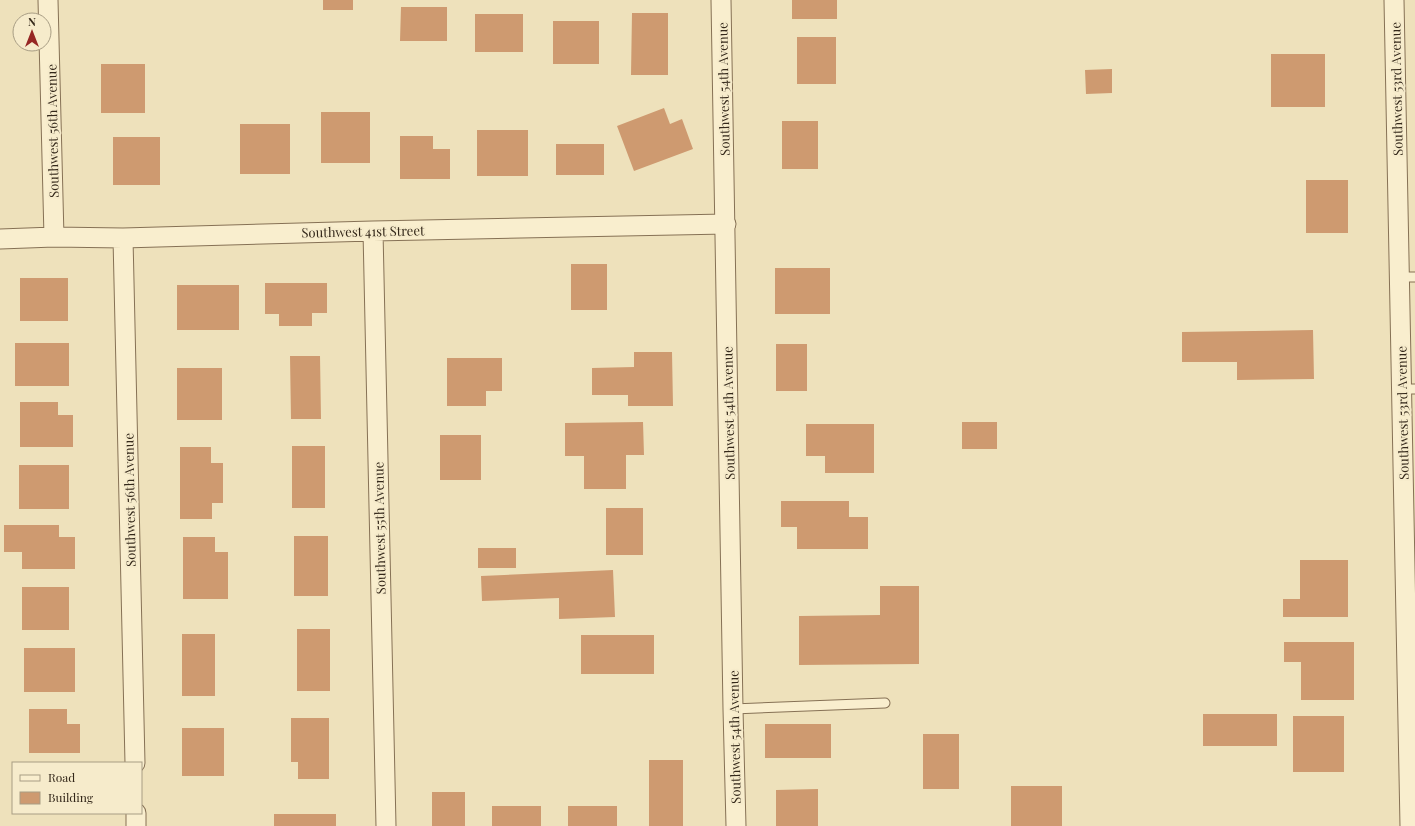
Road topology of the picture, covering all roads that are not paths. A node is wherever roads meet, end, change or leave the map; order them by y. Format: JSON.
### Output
{"nodes":[{"id":1,"x":48,"y":0,"type":"edge"},
{"id":2,"x":721,"y":0,"type":"edge"},
{"id":3,"x":1394,"y":0,"type":"edge"},
{"id":4,"x":726,"y":224,"type":"junction"},
{"id":5,"x":373,"y":231,"type":"junction"},
{"id":6,"x":54,"y":237,"type":"junction"},
{"id":7,"x":123,"y":238,"type":"junction"},
{"id":8,"x":0,"y":239,"type":"edge"},
{"id":9,"x":1407,"y":277,"type":"edge"},
{"id":10,"x":1408,"y":389,"type":"edge"},
{"id":11,"x":886,"y":703,"type":"dead end"},
{"id":12,"x":733,"y":709,"type":"junction"},
{"id":13,"x":135,"y":762,"type":"edge"},
{"id":14,"x":136,"y":814,"type":"edge"},
{"id":15,"x":136,"y":826,"type":"edge"},
{"id":16,"x":386,"y":826,"type":"edge"},
{"id":17,"x":736,"y":826,"type":"edge"},
{"id":18,"x":1410,"y":826,"type":"edge"}],
"edges":[{"from":1,"to":6,"type":"street","name":"Southwest 56th Avenue"},
{"from":2,"to":4,"type":"street","name":"Southwest 54th Avenue"},
{"from":3,"to":9,"type":"street","name":"Southwest 53rd Avenue"},
{"from":4,"to":5,"type":"street","name":"Southwest 41st Street"},
{"from":4,"to":12,"type":"street","name":"Southwest 54th Avenue"},
{"from":5,"to":7,"type":"street","name":"Southwest 41st Street"},
{"from":5,"to":16,"type":"street","name":"Southwest 55th Avenue"},
{"from":6,"to":7,"type":"street","name":"Southwest 41st Street"},
{"from":6,"to":8,"type":"street","name":"Southwest 41st Street"},
{"from":7,"to":13,"type":"street","name":"Southwest 56th Avenue"},
{"from":9,"to":10,"type":"street","name":"Southwest 53rd Avenue"},
{"from":10,"to":18,"type":"street","name":"Southwest 53rd Avenue"},
{"from":11,"to":12,"type":"lane"},
{"from":12,"to":17,"type":"street","name":"Southwest 54th Avenue"},
{"from":14,"to":15,"type":"street"}]}
